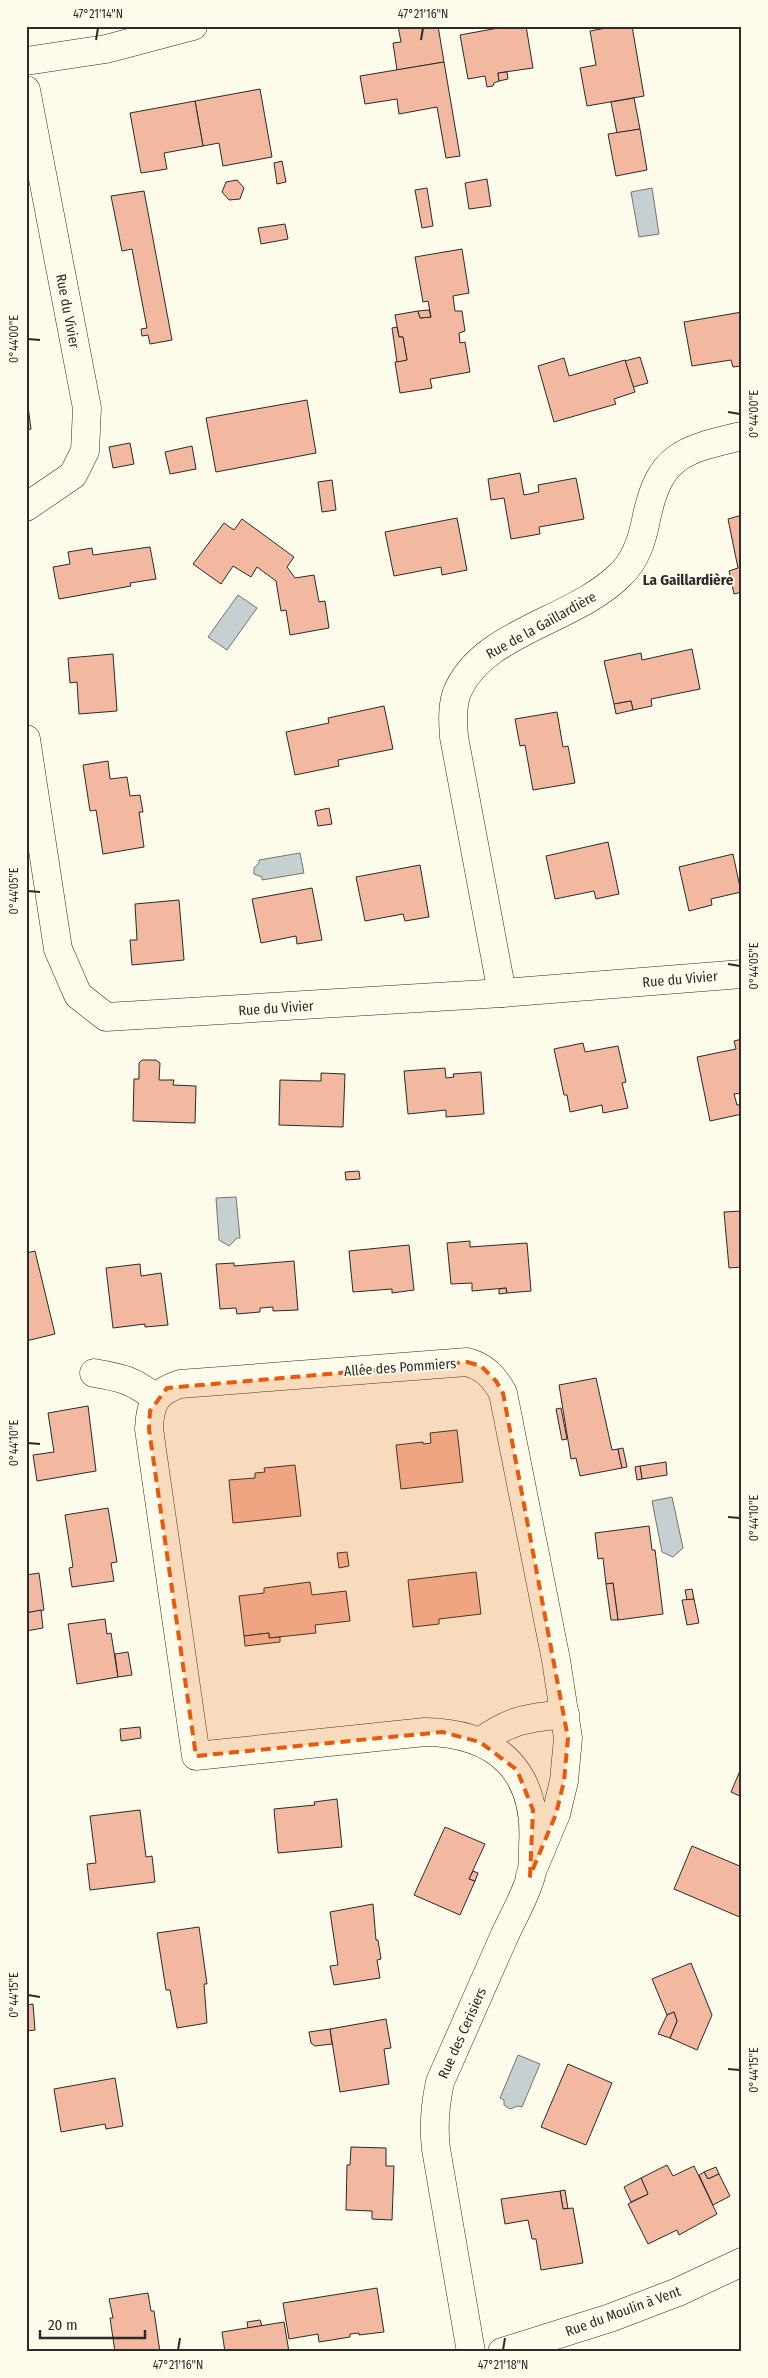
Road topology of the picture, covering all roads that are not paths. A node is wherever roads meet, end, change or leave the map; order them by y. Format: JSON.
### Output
{"nodes":[{"id":1,"x":193,"y":26,"type":"edge"},
{"id":2,"x":26,"y":62,"type":"edge"},
{"id":3,"x":26,"y":90,"type":"edge"},
{"id":4,"x":742,"y":436,"type":"edge"},
{"id":5,"x":26,"y":507,"type":"edge"},
{"id":6,"x":26,"y":740,"type":"edge"},
{"id":7,"x":742,"y":974,"type":"edge"},
{"id":8,"x":502,"y":993,"type":"junction"},
{"id":9,"x":94,"y":1373,"type":"dead end"},
{"id":10,"x":156,"y":1398,"type":"junction"},
{"id":11,"x":565,"y":1714,"type":"junction"},
{"id":12,"x":480,"y":1742,"type":"junction"},
{"id":13,"x":530,"y":1876,"type":"junction"},
{"id":14,"x":742,"y":2262,"type":"edge"},
{"id":15,"x":471,"y":2352,"type":"edge"},
{"id":16,"x":502,"y":2352,"type":"edge"}],
"edges":[{"from":1,"to":2,"type":"street"},
{"from":3,"to":5,"type":"street","name":"Rue du Vivier"},
{"from":4,"to":8,"type":"street","name":"Rue de la Gaillardière"},
{"from":6,"to":8,"type":"street","name":"Rue du Vivier"},
{"from":7,"to":8,"type":"street","name":"Rue du Vivier"},
{"from":9,"to":10,"type":"street"},
{"from":10,"to":11,"type":"street","name":"Allée des Pommiers"},
{"from":10,"to":12,"type":"street","name":"Rue des Cerisiers"},
{"from":11,"to":12,"type":"street"},
{"from":11,"to":13,"type":"street","name":"Allée des Pommiers"},
{"from":12,"to":13,"type":"street","name":"Rue des Cerisiers"},
{"from":13,"to":15,"type":"street","name":"Rue des Cerisiers"},
{"from":14,"to":16,"type":"street","name":"Rue du Moulin à Vent"}]}
